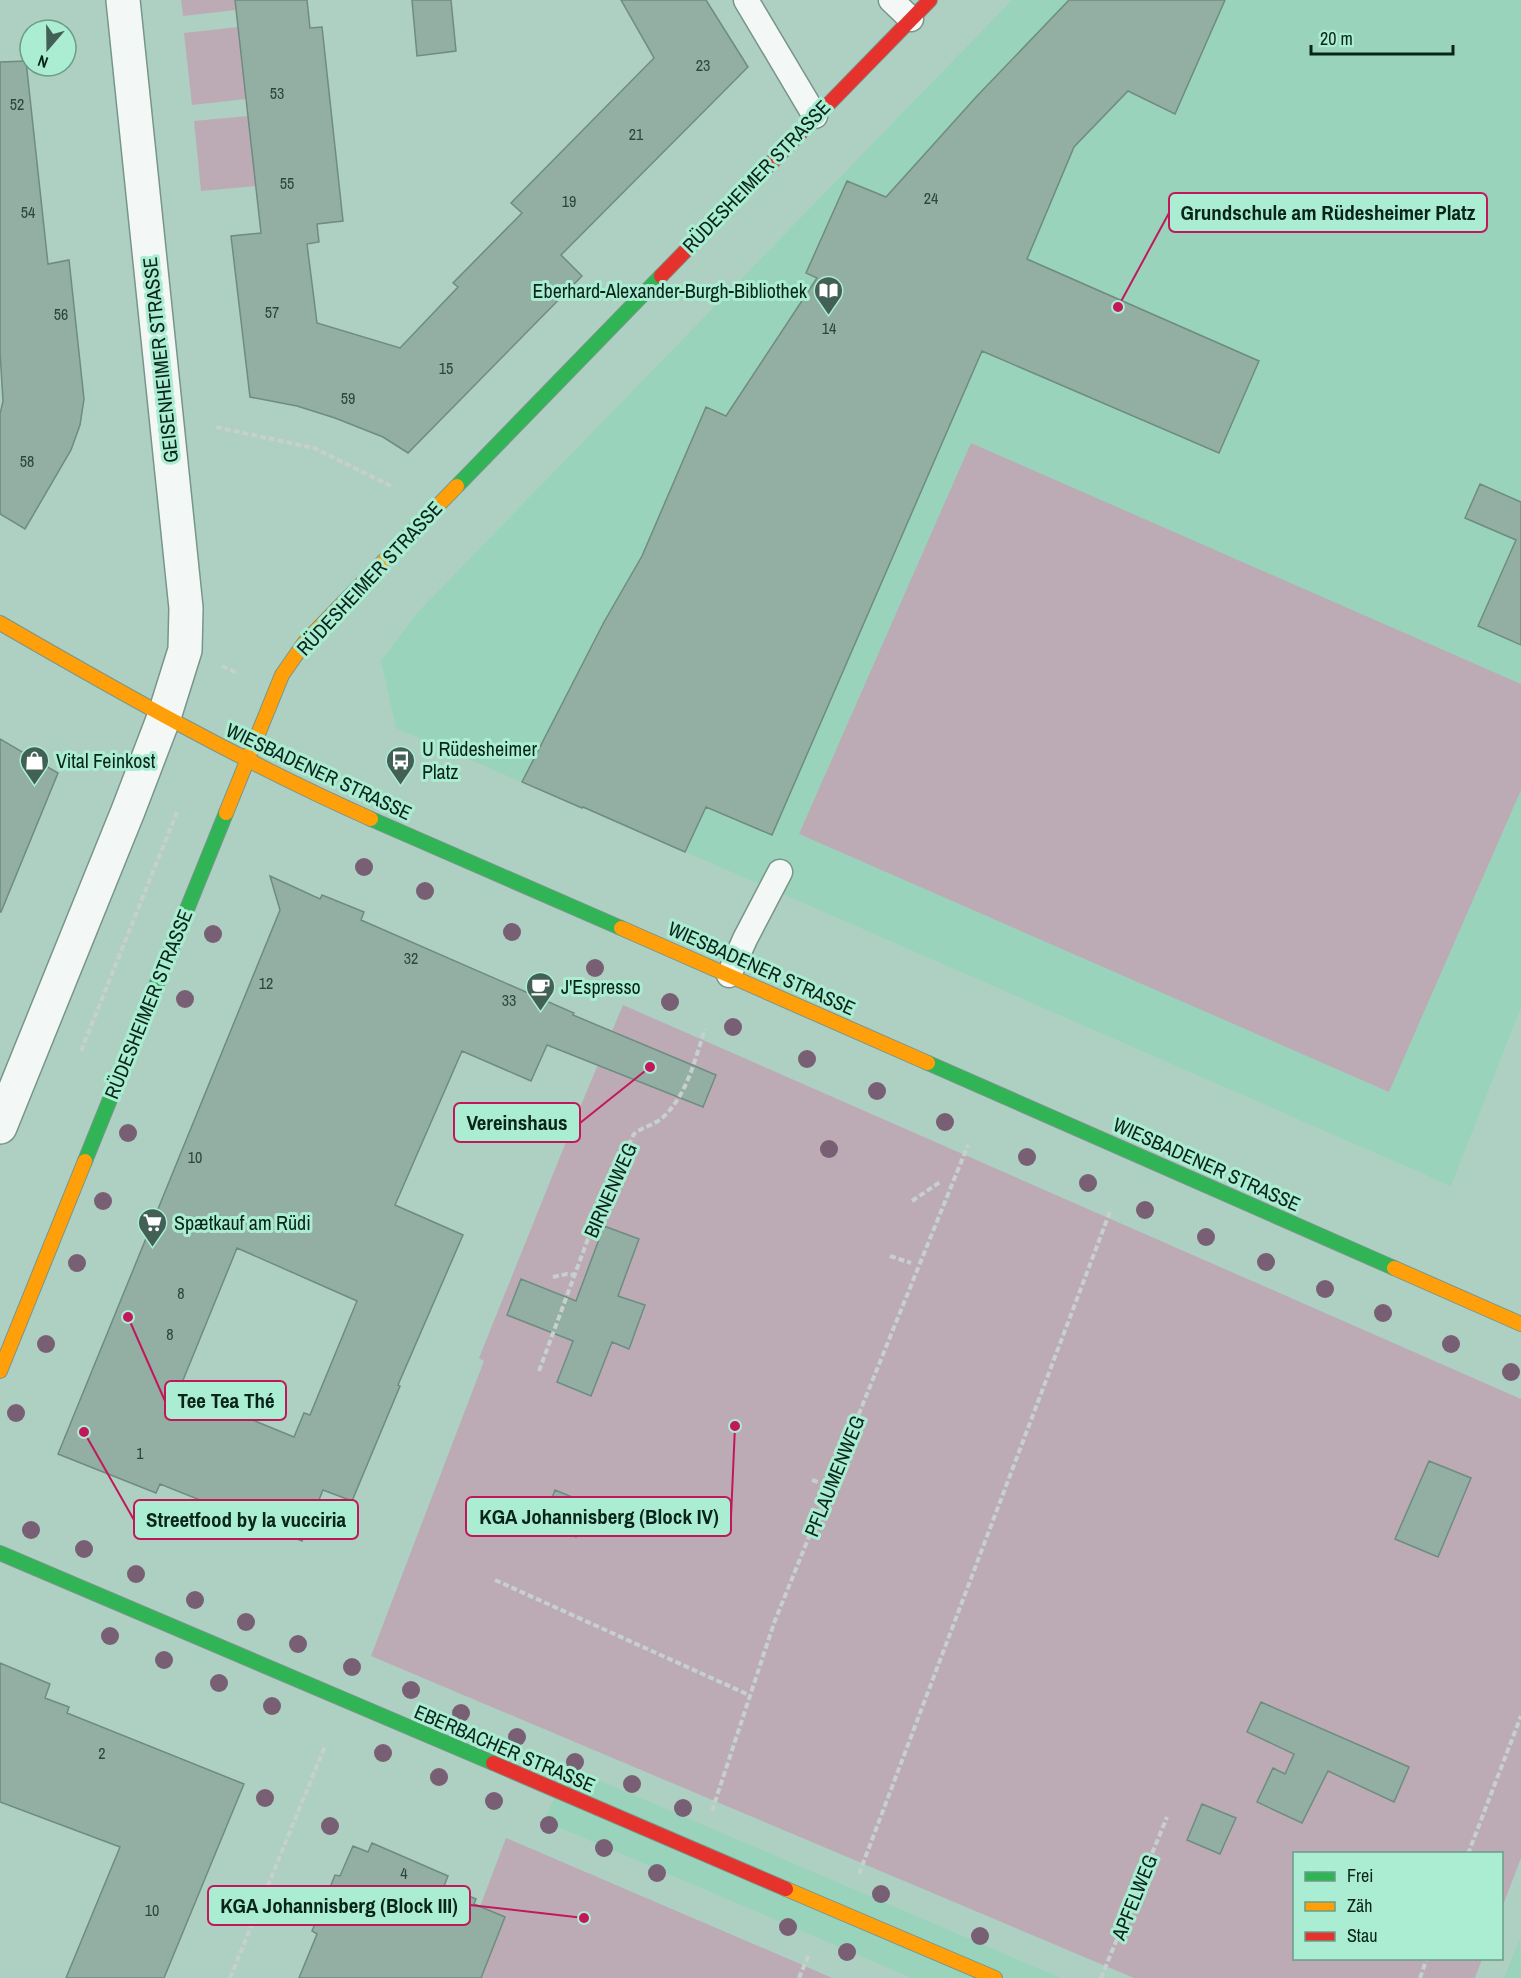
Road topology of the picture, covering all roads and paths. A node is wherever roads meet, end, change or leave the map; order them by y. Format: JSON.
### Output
{"nodes":[{"id":1,"x":123,"y":0,"type":"edge"},
{"id":2,"x":746,"y":0,"type":"edge"},
{"id":3,"x":891,"y":0,"type":"edge"},
{"id":4,"x":930,"y":0,"type":"edge"},
{"id":5,"x":910,"y":19,"type":"junction"},
{"id":6,"x":815,"y":116,"type":"junction"},
{"id":7,"x":216,"y":427,"type":"dead end"},
{"id":8,"x":391,"y":486,"type":"dead end"},
{"id":9,"x":0,"y":623,"type":"edge"},
{"id":10,"x":219,"y":665,"type":"dead end"},
{"id":11,"x":243,"y":676,"type":"dead end"},
{"id":12,"x":164,"y":717,"type":"junction"},
{"id":13,"x":247,"y":760,"type":"junction"},
{"id":14,"x":408,"y":769,"type":"dead end"},
{"id":15,"x":401,"y":786,"type":"dead end"},
{"id":16,"x":177,"y":812,"type":"dead end"},
{"id":17,"x":780,"y":872,"type":"dead end"},
{"id":18,"x":729,"y":975,"type":"junction"},
{"id":19,"x":705,"y":1029,"type":"dead end"},
{"id":20,"x":79,"y":1057,"type":"dead end"},
{"id":21,"x":0,"y":1127,"type":"edge"},
{"id":22,"x":968,"y":1145,"type":"dead end"},
{"id":23,"x":939,"y":1182,"type":"dead end"},
{"id":24,"x":912,"y":1201,"type":"dead end"},
{"id":25,"x":1111,"y":1209,"type":"dead end"},
{"id":26,"x":890,"y":1256,"type":"dead end"},
{"id":27,"x":910,"y":1263,"type":"dead end"},
{"id":28,"x":575,"y":1275,"type":"junction"},
{"id":29,"x":553,"y":1277,"type":"dead end"},
{"id":30,"x":1521,"y":1323,"type":"edge"},
{"id":31,"x":8,"y":1331,"type":"edge"},
{"id":32,"x":0,"y":1371,"type":"edge"},
{"id":33,"x":539,"y":1371,"type":"dead end"},
{"id":34,"x":812,"y":1480,"type":"dead end"},
{"id":35,"x":821,"y":1483,"type":"dead end"},
{"id":36,"x":0,"y":1553,"type":"edge"},
{"id":37,"x":495,"y":1580,"type":"dead end"},
{"id":38,"x":749,"y":1695,"type":"junction"},
{"id":39,"x":1521,"y":1716,"type":"edge"},
{"id":40,"x":325,"y":1746,"type":"dead end"},
{"id":41,"x":712,"y":1811,"type":"dead end"},
{"id":42,"x":1167,"y":1817,"type":"dead end"},
{"id":43,"x":1469,"y":1852,"type":"edge"},
{"id":44,"x":859,"y":1874,"type":"dead end"},
{"id":45,"x":809,"y":1954,"type":"dead end"},
{"id":46,"x":1428,"y":1960,"type":"edge"},
{"id":47,"x":230,"y":1978,"type":"edge"},
{"id":48,"x":799,"y":1978,"type":"edge"},
{"id":49,"x":995,"y":1978,"type":"edge"},
{"id":50,"x":1101,"y":1978,"type":"edge"},
{"id":51,"x":1420,"y":1978,"type":"edge"}],
"edges":[{"from":1,"to":12,"type":"street","name":"GEISENHEIMER STRASSE"},
{"from":2,"to":6,"type":"lane"},
{"from":3,"to":5,"type":"lane"},
{"from":4,"to":5,"type":"street","name":"RÜDESHEIMER STRASSE"},
{"from":5,"to":6,"type":"street","name":"RÜDESHEIMER STRASSE"},
{"from":6,"to":13,"type":"street","name":"RÜDESHEIMER STRASSE"},
{"from":7,"to":8,"type":"path"},
{"from":9,"to":12,"type":"street","name":"WIESBADENER STRASSE"},
{"from":10,"to":11,"type":"path"},
{"from":12,"to":13,"type":"street","name":"WIESBADENER STRASSE"},
{"from":12,"to":21,"type":"street"},
{"from":13,"to":18,"type":"street","name":"WIESBADENER STRASSE"},
{"from":13,"to":31,"type":"street","name":"RÜDESHEIMER STRASSE"},
{"from":14,"to":15,"type":"path"},
{"from":16,"to":20,"type":"path"},
{"from":17,"to":18,"type":"lane"},
{"from":18,"to":30,"type":"street","name":"WIESBADENER STRASSE"},
{"from":19,"to":28,"type":"path","name":"BIRNENWEG"},
{"from":22,"to":38,"type":"path","name":"PFLAUMENWEG"},
{"from":23,"to":24,"type":"path"},
{"from":25,"to":44,"type":"path"},
{"from":26,"to":27,"type":"path"},
{"from":28,"to":29,"type":"path"},
{"from":28,"to":33,"type":"path","name":"BIRNENWEG"},
{"from":31,"to":32,"type":"street","name":"RÜDESHEIMER STRASSE"},
{"from":34,"to":35,"type":"path"},
{"from":36,"to":49,"type":"street","name":"EBERBACHER STRASSE"},
{"from":37,"to":38,"type":"path"},
{"from":38,"to":41,"type":"path","name":"PFLAUMENWEG"},
{"from":39,"to":43,"type":"path"},
{"from":40,"to":47,"type":"path"},
{"from":42,"to":50,"type":"path","name":"APFELWEG"},
{"from":45,"to":48,"type":"path"},
{"from":46,"to":51,"type":"path"}]}
